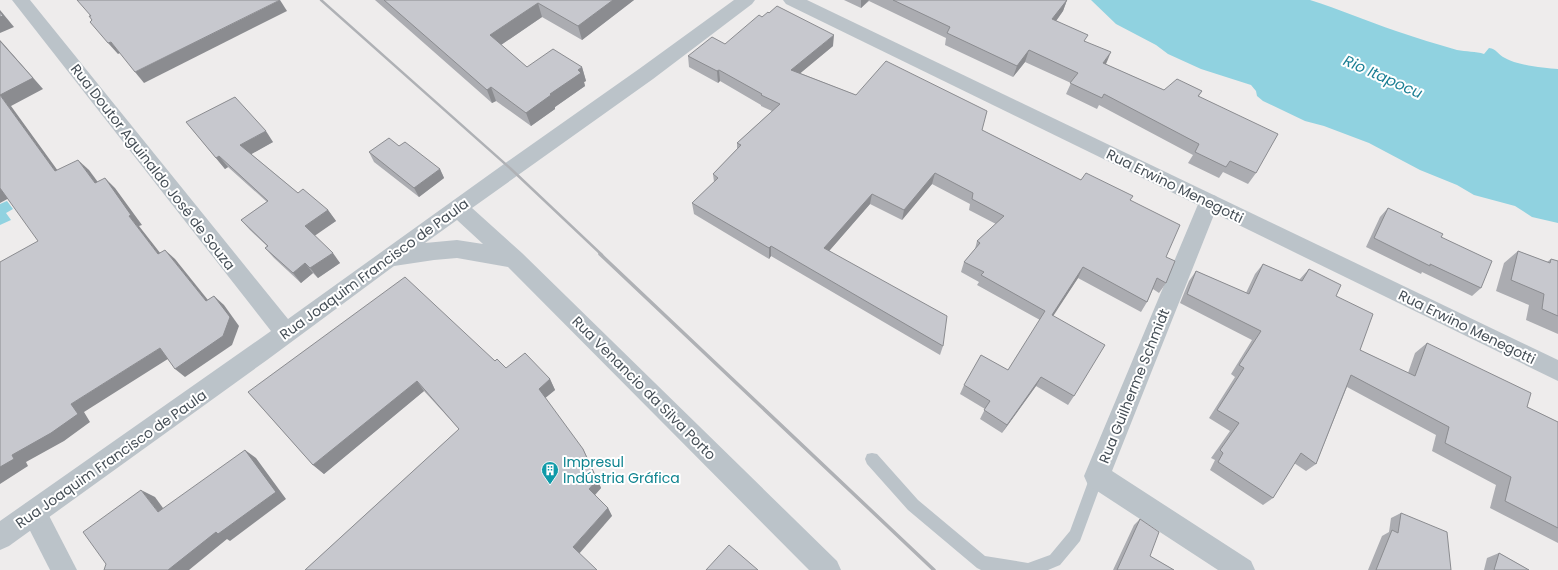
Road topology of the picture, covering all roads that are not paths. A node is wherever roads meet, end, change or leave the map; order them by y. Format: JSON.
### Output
{"nodes":[{"id":1,"x":21,"y":0,"type":"edge"},
{"id":2,"x":746,"y":0,"type":"edge"},
{"id":3,"x":792,"y":0,"type":"edge"},
{"id":4,"x":1209,"y":202,"type":"junction"},
{"id":5,"x":458,"y":208,"type":"junction"},
{"id":6,"x":514,"y":259,"type":"junction"},
{"id":7,"x":388,"y":260,"type":"junction"},
{"id":8,"x":286,"y":333,"type":"junction"},
{"id":9,"x":1558,"y":371,"type":"edge"},
{"id":10,"x":872,"y":459,"type":"dead end"},
{"id":11,"x":1097,"y":476,"type":"junction"},
{"id":12,"x":34,"y":513,"type":"junction"},
{"id":13,"x":0,"y":537,"type":"edge"},
{"id":14,"x":64,"y":570,"type":"edge"},
{"id":15,"x":828,"y":570,"type":"edge"},
{"id":16,"x":1027,"y":570,"type":"edge"},
{"id":17,"x":1242,"y":570,"type":"edge"}],
"edges":[{"from":1,"to":8,"type":"street","name":"Rua Doutor Aguinaldo José de Souza"},
{"from":2,"to":5,"type":"street","name":"Rua Joaquim Francisco de Paula"},
{"from":3,"to":4,"type":"street","name":"Rua Erwino Menegotti"},
{"from":4,"to":9,"type":"street","name":"Rua Erwino Menegotti"},
{"from":4,"to":11,"type":"street","name":"Rua Guilherme Schmidt"},
{"from":5,"to":6,"type":"street","name":"Rua Venancio da Silva Porto"},
{"from":5,"to":7,"type":"street","name":"Rua Joaquim Francisco de Paula"},
{"from":6,"to":7,"type":"street"},
{"from":6,"to":15,"type":"street","name":"Rua Venancio da Silva Porto"},
{"from":7,"to":8,"type":"street","name":"Rua Joaquim Francisco de Paula"},
{"from":8,"to":12,"type":"street","name":"Rua Joaquim Francisco de Paula"},
{"from":10,"to":16,"type":"lane"},
{"from":11,"to":16,"type":"lane"},
{"from":11,"to":17,"type":"street","name":"Rua Guilherme Schmidt"},
{"from":12,"to":13,"type":"street","name":"Rua Joaquim Francisco de Paula"},
{"from":12,"to":14,"type":"street"}]}
